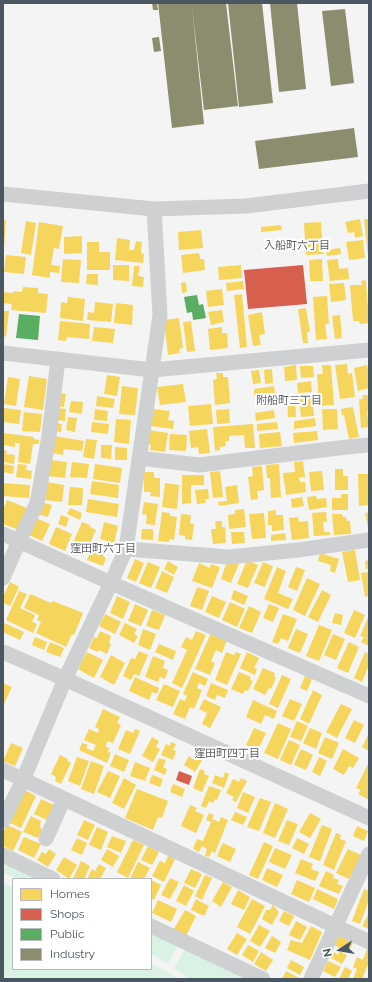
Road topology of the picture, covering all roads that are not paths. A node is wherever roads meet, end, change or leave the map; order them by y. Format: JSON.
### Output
{"nodes":[{"id":1,"x":369,"y":191,"type":"edge"},
{"id":2,"x":3,"y":194,"type":"edge"},
{"id":3,"x":154,"y":210,"type":"junction"},
{"id":4,"x":369,"y":350,"type":"edge"},
{"id":5,"x":3,"y":353,"type":"edge"},
{"id":6,"x":58,"y":360,"type":"junction"},
{"id":7,"x":152,"y":370,"type":"junction"},
{"id":8,"x":369,"y":445,"type":"edge"},
{"id":9,"x":140,"y":458,"type":"junction"},
{"id":10,"x":3,"y":534,"type":"edge"},
{"id":11,"x":369,"y":540,"type":"edge"},
{"id":12,"x":18,"y":541,"type":"junction"},
{"id":13,"x":126,"y":549,"type":"junction"},
{"id":14,"x":3,"y":578,"type":"edge"},
{"id":15,"x":111,"y":583,"type":"junction"},
{"id":16,"x":3,"y":652,"type":"edge"},
{"id":17,"x":65,"y":680,"type":"junction"},
{"id":18,"x":369,"y":696,"type":"edge"},
{"id":19,"x":3,"y":770,"type":"edge"},
{"id":20,"x":23,"y":780,"type":"junction"},
{"id":21,"x":64,"y":799,"type":"junction"},
{"id":22,"x":369,"y":818,"type":"edge"},
{"id":23,"x":3,"y":821,"type":"edge"},
{"id":24,"x":46,"y":839,"type":"dead end"},
{"id":25,"x":369,"y":854,"type":"edge"},
{"id":26,"x":3,"y":855,"type":"edge"},
{"id":27,"x":51,"y":878,"type":"edge"},
{"id":28,"x":152,"y":926,"type":"edge"},
{"id":29,"x":335,"y":926,"type":"junction"},
{"id":30,"x":369,"y":942,"type":"edge"},
{"id":31,"x":263,"y":979,"type":"edge"},
{"id":32,"x":311,"y":979,"type":"edge"}],
"edges":[{"from":1,"to":3,"type":"street"},
{"from":2,"to":3,"type":"street"},
{"from":3,"to":7,"type":"street"},
{"from":4,"to":7,"type":"street"},
{"from":5,"to":6,"type":"street"},
{"from":6,"to":7,"type":"street"},
{"from":6,"to":12,"type":"street"},
{"from":7,"to":9,"type":"street"},
{"from":8,"to":9,"type":"street"},
{"from":9,"to":13,"type":"street"},
{"from":10,"to":12,"type":"street"},
{"from":11,"to":13,"type":"street"},
{"from":12,"to":14,"type":"street"},
{"from":12,"to":15,"type":"street"},
{"from":13,"to":15,"type":"street"},
{"from":15,"to":17,"type":"street"},
{"from":15,"to":18,"type":"street"},
{"from":16,"to":17,"type":"street"},
{"from":17,"to":20,"type":"street"},
{"from":17,"to":22,"type":"street"},
{"from":19,"to":20,"type":"street"},
{"from":20,"to":21,"type":"street"},
{"from":20,"to":23,"type":"street"},
{"from":21,"to":24,"type":"street"},
{"from":21,"to":29,"type":"street"},
{"from":25,"to":29,"type":"street"},
{"from":26,"to":27,"type":"street"},
{"from":28,"to":31,"type":"street"},
{"from":29,"to":30,"type":"street"},
{"from":29,"to":32,"type":"street"}]}
